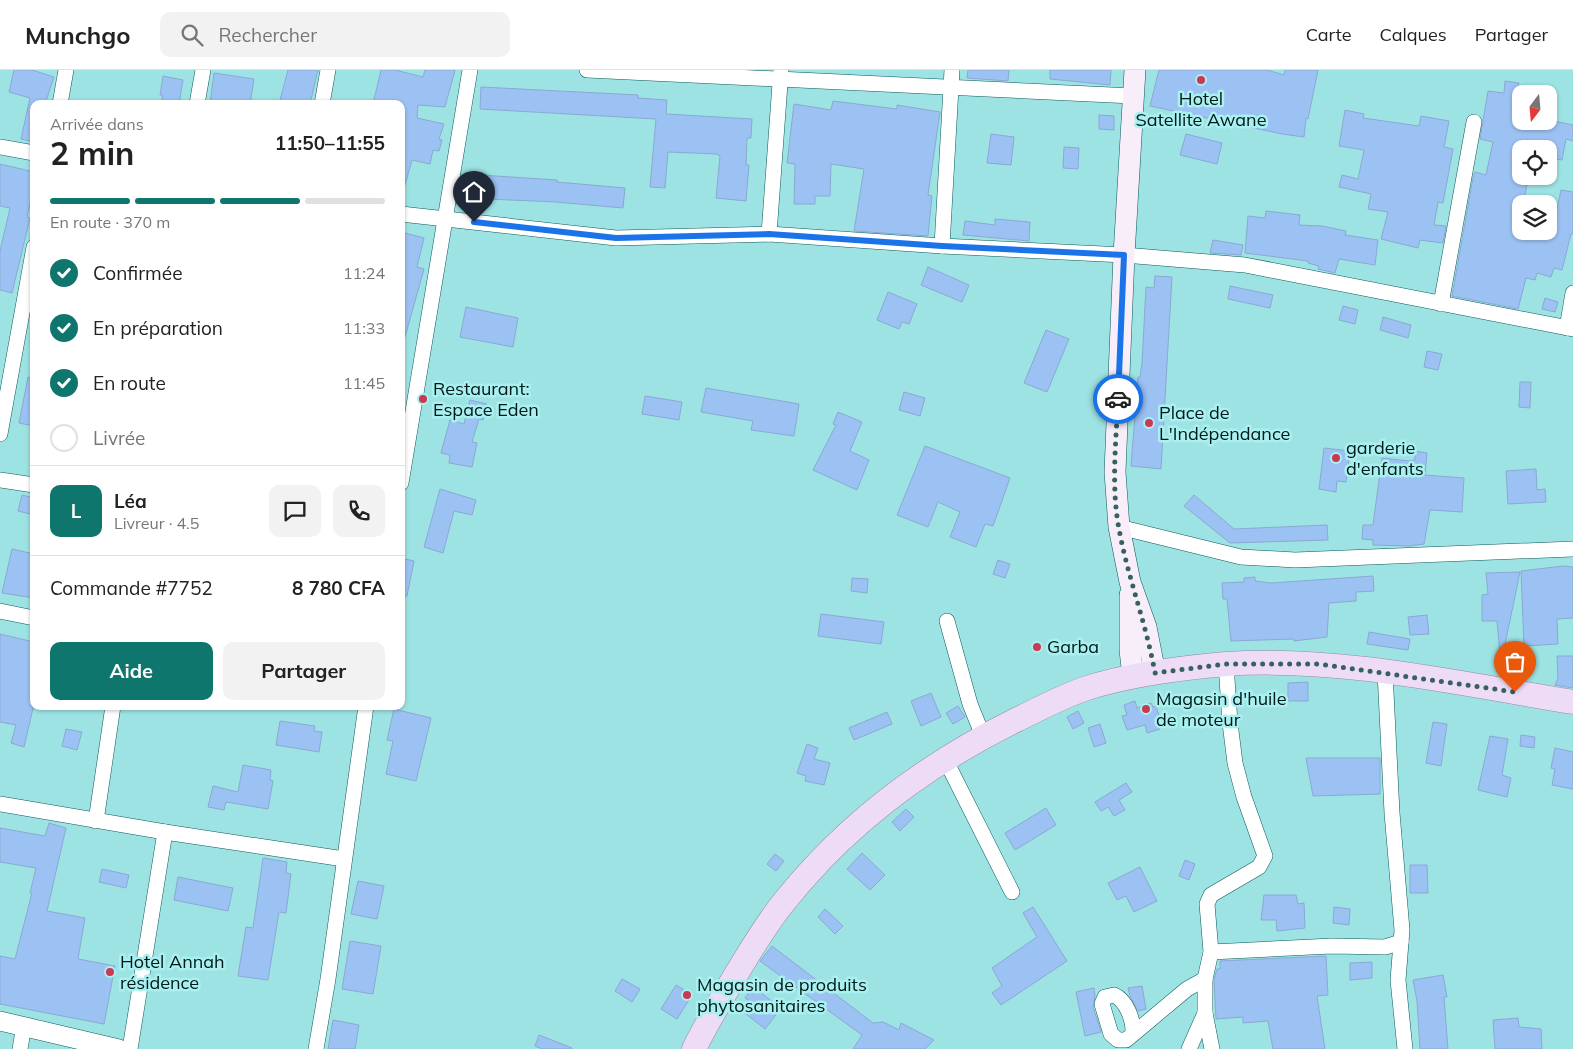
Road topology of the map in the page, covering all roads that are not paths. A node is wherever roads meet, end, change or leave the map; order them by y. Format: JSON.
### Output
{"nodes":[{"id":1,"x":66,"y":70,"type":"edge"},
{"id":2,"x":203,"y":70,"type":"edge"},
{"id":3,"x":328,"y":70,"type":"edge"},
{"id":4,"x":470,"y":70,"type":"edge"},
{"id":5,"x":587,"y":70,"type":"edge"},
{"id":6,"x":952,"y":70,"type":"edge"},
{"id":7,"x":1135,"y":70,"type":"edge"},
{"id":8,"x":642,"y":72,"type":"edge"},
{"id":9,"x":781,"y":74,"type":"edge"},
{"id":10,"x":952,"y":86,"type":"junction"},
{"id":11,"x":1133,"y":96,"type":"junction"},
{"id":12,"x":61,"y":100,"type":"edge"},
{"id":13,"x":198,"y":100,"type":"edge"},
{"id":14,"x":323,"y":100,"type":"edge"},
{"id":15,"x":1474,"y":122,"type":"dead end"},
{"id":16,"x":0,"y":147,"type":"edge"},
{"id":17,"x":30,"y":152,"type":"edge"},
{"id":18,"x":405,"y":215,"type":"edge"},
{"id":19,"x":444,"y":220,"type":"junction"},
{"id":20,"x":769,"y":234,"type":"junction"},
{"id":21,"x":942,"y":246,"type":"junction"},
{"id":22,"x":1124,"y":255,"type":"junction"},
{"id":23,"x":30,"y":269,"type":"edge"},
{"id":24,"x":1573,"y":293,"type":"edge"},
{"id":25,"x":1441,"y":304,"type":"junction"},
{"id":26,"x":1570,"y":328,"type":"edge"},
{"id":27,"x":0,"y":434,"type":"edge"},
{"id":28,"x":405,"y":459,"type":"edge"},
{"id":29,"x":0,"y":480,"type":"edge"},
{"id":30,"x":30,"y":484,"type":"edge"},
{"id":31,"x":1119,"y":527,"type":"junction"},
{"id":32,"x":1573,"y":549,"type":"edge"},
{"id":33,"x":0,"y":611,"type":"edge"},
{"id":34,"x":30,"y":617,"type":"edge"},
{"id":35,"x":948,"y":621,"type":"dead end"},
{"id":36,"x":1226,"y":664,"type":"junction"},
{"id":37,"x":1385,"y":672,"type":"junction"},
{"id":38,"x":1144,"y":675,"type":"junction"},
{"id":39,"x":1573,"y":702,"type":"edge"},
{"id":40,"x":113,"y":710,"type":"edge"},
{"id":41,"x":365,"y":710,"type":"edge"},
{"id":42,"x":983,"y":736,"type":"junction"},
{"id":43,"x":945,"y":759,"type":"junction"},
{"id":44,"x":0,"y":804,"type":"edge"},
{"id":45,"x":96,"y":821,"type":"junction"},
{"id":46,"x":165,"y":832,"type":"junction"},
{"id":47,"x":344,"y":859,"type":"junction"},
{"id":48,"x":1012,"y":892,"type":"dead end"},
{"id":49,"x":1401,"y":942,"type":"junction"},
{"id":50,"x":1211,"y":952,"type":"junction"},
{"id":51,"x":1205,"y":978,"type":"junction"},
{"id":52,"x":1205,"y":1013,"type":"junction"},
{"id":53,"x":0,"y":1021,"type":"edge"},
{"id":54,"x":24,"y":1025,"type":"junction"},
{"id":55,"x":1133,"y":1034,"type":"dead end"},
{"id":56,"x":20,"y":1049,"type":"edge"},
{"id":57,"x":119,"y":1049,"type":"edge"},
{"id":58,"x":130,"y":1049,"type":"edge"},
{"id":59,"x":316,"y":1049,"type":"edge"},
{"id":60,"x":694,"y":1049,"type":"edge"},
{"id":61,"x":1189,"y":1049,"type":"edge"},
{"id":62,"x":1212,"y":1049,"type":"edge"},
{"id":63,"x":1405,"y":1049,"type":"edge"}],
"edges":[{"from":1,"to":12,"type":"street"},
{"from":2,"to":13,"type":"street"},
{"from":3,"to":14,"type":"street"},
{"from":4,"to":19,"type":"street"},
{"from":5,"to":8,"type":"street"},
{"from":6,"to":10,"type":"street"},
{"from":7,"to":11,"type":"main road"},
{"from":8,"to":9,"type":"street"},
{"from":9,"to":10,"type":"street"},
{"from":9,"to":20,"type":"street"},
{"from":10,"to":11,"type":"street"},
{"from":10,"to":21,"type":"street"},
{"from":11,"to":22,"type":"main road"},
{"from":15,"to":25,"type":"street"},
{"from":16,"to":17,"type":"street"},
{"from":18,"to":19,"type":"street"},
{"from":19,"to":20,"type":"street"},
{"from":19,"to":28,"type":"street"},
{"from":20,"to":21,"type":"street"},
{"from":21,"to":22,"type":"street"},
{"from":22,"to":25,"type":"street"},
{"from":22,"to":31,"type":"main road"},
{"from":23,"to":27,"type":"street"},
{"from":24,"to":26,"type":"street"},
{"from":25,"to":26,"type":"street"},
{"from":29,"to":30,"type":"street"},
{"from":31,"to":32,"type":"street"},
{"from":31,"to":38,"type":"main road"},
{"from":33,"to":34,"type":"street"},
{"from":35,"to":42,"type":"street"},
{"from":36,"to":37,"type":"main road"},
{"from":36,"to":38,"type":"main road"},
{"from":36,"to":50,"type":"street"},
{"from":37,"to":39,"type":"main road"},
{"from":37,"to":49,"type":"street"},
{"from":38,"to":42,"type":"main road"},
{"from":40,"to":45,"type":"street"},
{"from":41,"to":47,"type":"street"},
{"from":42,"to":43,"type":"main road"},
{"from":43,"to":48,"type":"street"},
{"from":43,"to":60,"type":"main road"},
{"from":44,"to":45,"type":"street"},
{"from":45,"to":46,"type":"street"},
{"from":46,"to":47,"type":"street"},
{"from":46,"to":58,"type":"street"},
{"from":47,"to":59,"type":"street"},
{"from":49,"to":50,"type":"street"},
{"from":49,"to":63,"type":"street"},
{"from":50,"to":51,"type":"street"},
{"from":51,"to":52,"type":"street"},
{"from":51,"to":55,"type":"street"},
{"from":52,"to":61,"type":"street"},
{"from":52,"to":62,"type":"street"},
{"from":53,"to":54,"type":"street"},
{"from":54,"to":56,"type":"street"},
{"from":54,"to":57,"type":"street"}]}
